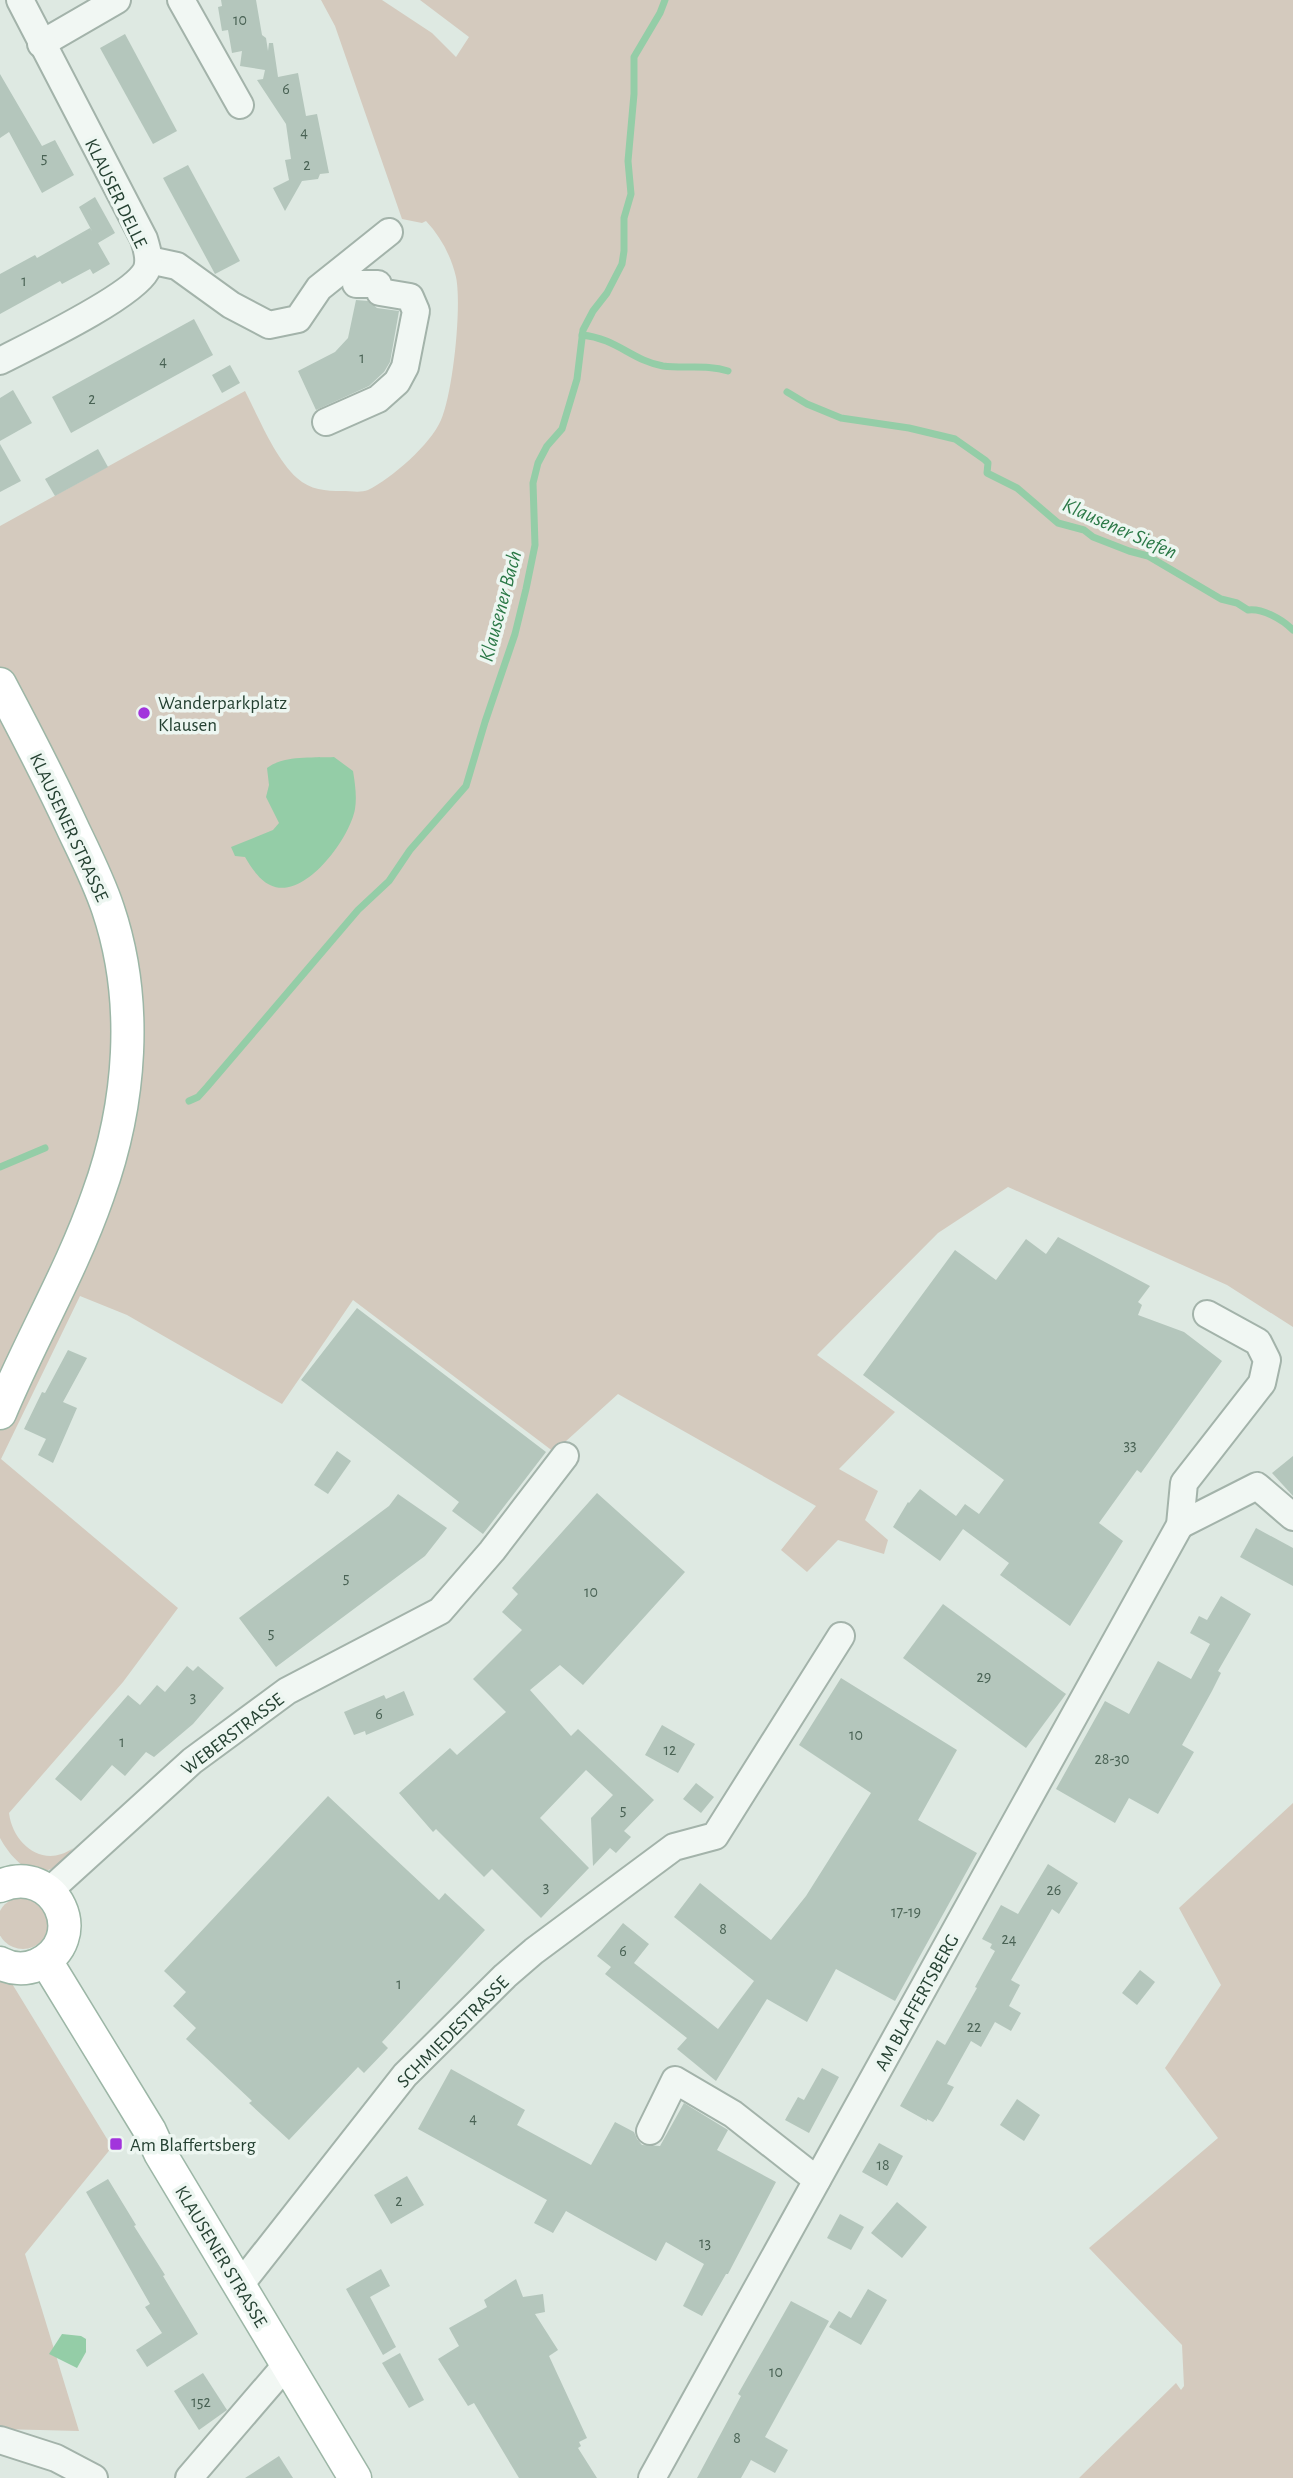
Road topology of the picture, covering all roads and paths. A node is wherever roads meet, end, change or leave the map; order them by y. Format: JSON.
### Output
{"nodes":[{"id":1,"x":20,"y":0,"type":"edge"},
{"id":2,"x":117,"y":0,"type":"edge"},
{"id":3,"x":181,"y":0,"type":"edge"},
{"id":4,"x":41,"y":44,"type":"junction"},
{"id":5,"x":240,"y":105,"type":"dead end"},
{"id":6,"x":389,"y":232,"type":"dead end"},
{"id":7,"x":149,"y":260,"type":"junction"},
{"id":8,"x":356,"y":285,"type":"dead end"},
{"id":9,"x":0,"y":361,"type":"edge"},
{"id":10,"x":326,"y":422,"type":"dead end"},
{"id":11,"x":0,"y":684,"type":"edge"},
{"id":12,"x":1207,"y":1314,"type":"dead end"},
{"id":13,"x":0,"y":1413,"type":"edge"},
{"id":14,"x":565,"y":1456,"type":"dead end"},
{"id":15,"x":1293,"y":1517,"type":"edge"},
{"id":16,"x":1180,"y":1525,"type":"junction"},
{"id":17,"x":841,"y":1636,"type":"dead end"},
{"id":18,"x":0,"y":1886,"type":"edge"},
{"id":19,"x":49,"y":1891,"type":"junction"},
{"id":20,"x":46,"y":1961,"type":"junction"},
{"id":21,"x":0,"y":1963,"type":"edge"},
{"id":22,"x":650,"y":2131,"type":"dead end"},
{"id":23,"x":817,"y":2180,"type":"junction"},
{"id":24,"x":240,"y":2285,"type":"junction"},
{"id":25,"x":287,"y":2364,"type":"junction"},
{"id":26,"x":0,"y":2440,"type":"edge"},
{"id":27,"x":94,"y":2478,"type":"edge"},
{"id":28,"x":190,"y":2478,"type":"edge"},
{"id":29,"x":355,"y":2478,"type":"edge"},
{"id":30,"x":652,"y":2478,"type":"edge"}],
"edges":[{"from":1,"to":4,"type":"street","name":"KLAUSER DELLE"},
{"from":2,"to":4,"type":"street"},
{"from":3,"to":5,"type":"street"},
{"from":4,"to":7,"type":"street","name":"KLAUSER DELLE"},
{"from":6,"to":7,"type":"street"},
{"from":7,"to":9,"type":"street","name":"KLAUSER DELLE"},
{"from":8,"to":10,"type":"street"},
{"from":11,"to":13,"type":"main road","name":"KLAUSENER STRASSE"},
{"from":12,"to":16,"type":"street"},
{"from":14,"to":19,"type":"street","name":"WEBERSTRASSE"},
{"from":15,"to":16,"type":"street"},
{"from":16,"to":23,"type":"street","name":"AM BLAFFERTSBERG"},
{"from":17,"to":24,"type":"street","name":"SCHMIEDESTRASSE"},
{"from":18,"to":19,"type":"main road"},
{"from":19,"to":20,"type":"main road"},
{"from":20,"to":21,"type":"main road"},
{"from":20,"to":24,"type":"main road","name":"KLAUSENER STRASSE"},
{"from":22,"to":23,"type":"street"},
{"from":23,"to":30,"type":"street","name":"AM BLAFFERTSBERG"},
{"from":24,"to":25,"type":"main road","name":"KLAUSENER STRASSE"},
{"from":25,"to":28,"type":"street"},
{"from":25,"to":29,"type":"main road","name":"KLAUSENER STRASSE"},
{"from":26,"to":27,"type":"street"}]}
